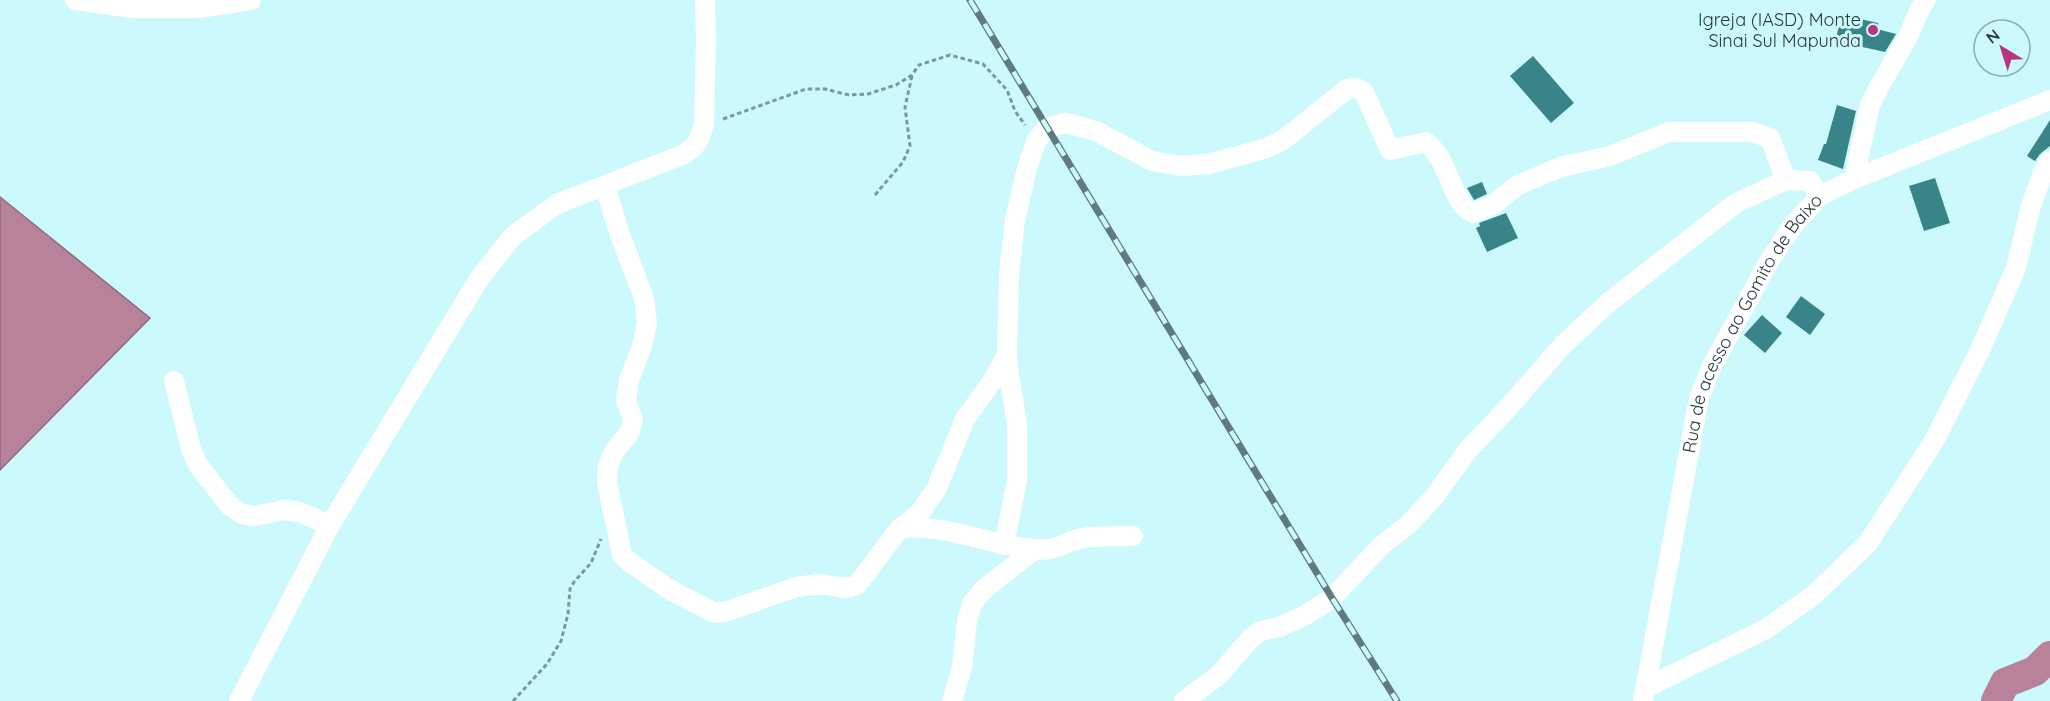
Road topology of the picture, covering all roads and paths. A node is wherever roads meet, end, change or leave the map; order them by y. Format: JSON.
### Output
{"nodes":[{"id":1,"x":75,"y":0,"type":"edge"},
{"id":2,"x":250,"y":0,"type":"edge"},
{"id":3,"x":705,"y":0,"type":"edge"},
{"id":4,"x":1926,"y":0,"type":"edge"},
{"id":5,"x":912,"y":75,"type":"junction"},
{"id":6,"x":2050,"y":100,"type":"edge"},
{"id":7,"x":704,"y":124,"type":"junction"},
{"id":8,"x":1037,"y":140,"type":"junction"},
{"id":9,"x":2050,"y":161,"type":"edge"},
{"id":10,"x":1854,"y":179,"type":"junction"},
{"id":11,"x":1786,"y":180,"type":"junction"},
{"id":12,"x":604,"y":186,"type":"junction"},
{"id":13,"x":875,"y":195,"type":"dead end"},
{"id":14,"x":1820,"y":196,"type":"junction"},
{"id":15,"x":1007,"y":354,"type":"junction"},
{"id":16,"x":174,"y":381,"type":"dead end"},
{"id":17,"x":616,"y":522,"type":"junction"},
{"id":18,"x":330,"y":525,"type":"junction"},
{"id":19,"x":900,"y":528,"type":"junction"},
{"id":20,"x":1133,"y":536,"type":"dead end"},
{"id":21,"x":1004,"y":545,"type":"junction"},
{"id":22,"x":1035,"y":550,"type":"junction"},
{"id":23,"x":1645,"y":694,"type":"edge"},
{"id":24,"x":239,"y":701,"type":"edge"},
{"id":25,"x":513,"y":701,"type":"edge"},
{"id":26,"x":952,"y":701,"type":"edge"},
{"id":27,"x":1184,"y":701,"type":"edge"}],
"edges":[{"from":1,"to":2,"type":"street"},
{"from":3,"to":7,"type":"street"},
{"from":4,"to":10,"type":"street"},
{"from":5,"to":7,"type":"path"},
{"from":5,"to":8,"type":"path"},
{"from":5,"to":13,"type":"path"},
{"from":6,"to":10,"type":"street","name":"Rua de acesso ao Gomito de Baixo"},
{"from":7,"to":12,"type":"street"},
{"from":8,"to":11,"type":"street"},
{"from":8,"to":15,"type":"street"},
{"from":9,"to":23,"type":"street"},
{"from":10,"to":14,"type":"street","name":"Rua de acesso ao Gomito de Baixo"},
{"from":11,"to":14,"type":"street"},
{"from":11,"to":27,"type":"street"},
{"from":12,"to":17,"type":"street"},
{"from":12,"to":18,"type":"street"},
{"from":14,"to":23,"type":"street","name":"Rua de acesso ao Gomito de Baixo"},
{"from":15,"to":19,"type":"street"},
{"from":15,"to":21,"type":"street"},
{"from":16,"to":18,"type":"street"},
{"from":17,"to":19,"type":"street"},
{"from":17,"to":25,"type":"path"},
{"from":18,"to":24,"type":"street"},
{"from":19,"to":21,"type":"street"},
{"from":20,"to":22,"type":"street"},
{"from":21,"to":22,"type":"street"},
{"from":22,"to":26,"type":"street"}]}
